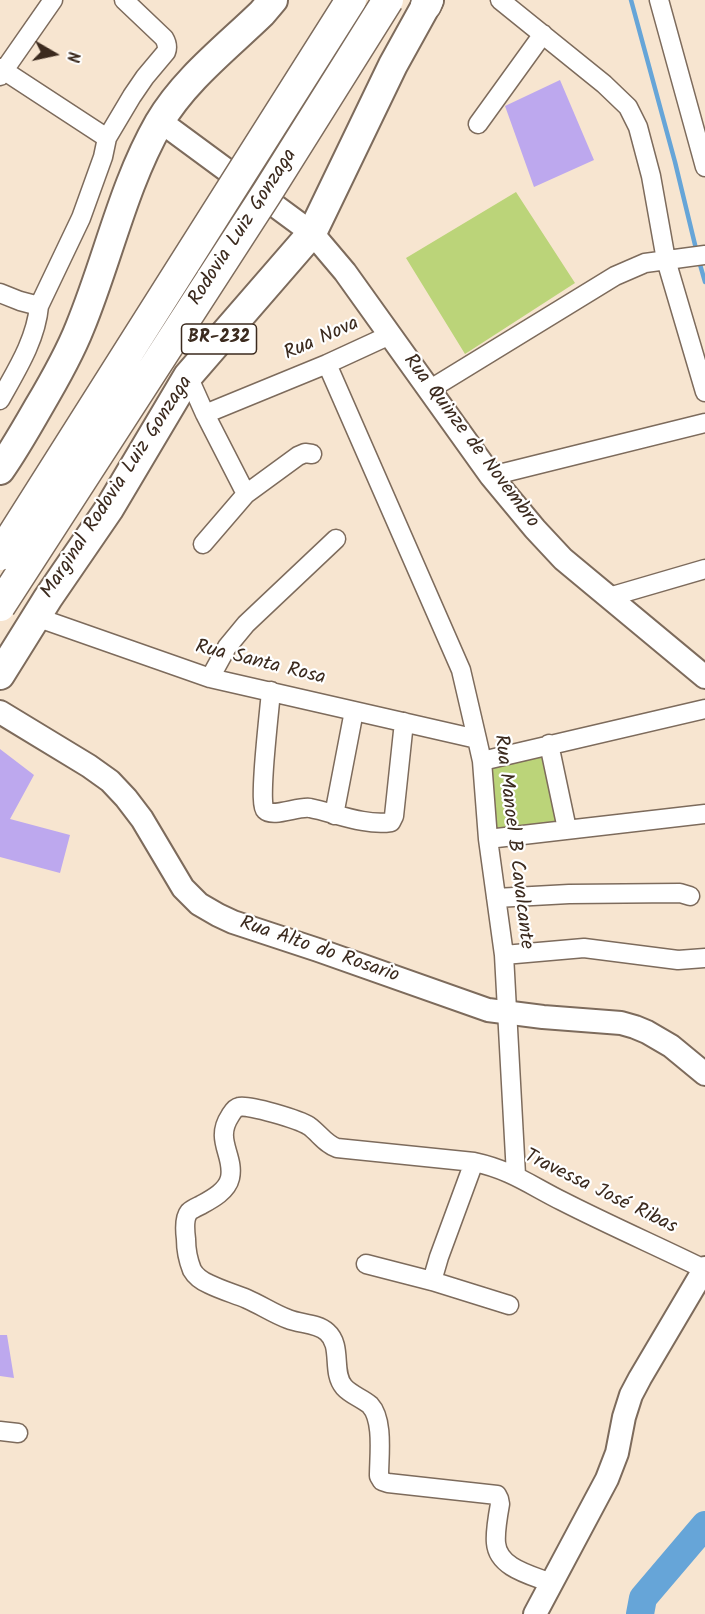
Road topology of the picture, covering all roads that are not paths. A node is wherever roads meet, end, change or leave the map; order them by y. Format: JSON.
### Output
{"nodes":[{"id":1,"x":53,"y":0,"type":"edge"},
{"id":2,"x":124,"y":0,"type":"edge"},
{"id":3,"x":273,"y":0,"type":"edge"},
{"id":4,"x":351,"y":0,"type":"edge"},
{"id":5,"x":388,"y":0,"type":"edge"},
{"id":6,"x":500,"y":0,"type":"edge"},
{"id":7,"x":659,"y":0,"type":"edge"},
{"id":8,"x":427,"y":2,"type":"edge"},
{"id":9,"x":543,"y":34,"type":"junction"},
{"id":10,"x":1,"y":72,"type":"edge"},
{"id":11,"x":697,"y":110,"type":"edge"},
{"id":12,"x":160,"y":121,"type":"junction"},
{"id":13,"x":478,"y":124,"type":"dead end"},
{"id":14,"x":107,"y":138,"type":"junction"},
{"id":15,"x":705,"y":167,"type":"edge"},
{"id":16,"x":312,"y":233,"type":"junction"},
{"id":17,"x":705,"y":255,"type":"edge"},
{"id":18,"x":673,"y":259,"type":"junction"},
{"id":19,"x":0,"y":293,"type":"edge"},
{"id":20,"x":42,"y":298,"type":"junction"},
{"id":21,"x":390,"y":335,"type":"junction"},
{"id":22,"x":327,"y":364,"type":"junction"},
{"id":23,"x":188,"y":376,"type":"junction"},
{"id":24,"x":429,"y":390,"type":"junction"},
{"id":25,"x":705,"y":392,"type":"edge"},
{"id":26,"x":0,"y":400,"type":"edge"},
{"id":27,"x":93,"y":408,"type":"junction"},
{"id":28,"x":205,"y":414,"type":"junction"},
{"id":29,"x":705,"y":423,"type":"edge"},
{"id":30,"x":312,"y":454,"type":"dead end"},
{"id":31,"x":0,"y":470,"type":"edge"},
{"id":32,"x":491,"y":476,"type":"junction"},
{"id":33,"x":246,"y":494,"type":"junction"},
{"id":34,"x":0,"y":530,"type":"edge"},
{"id":35,"x":336,"y":539,"type":"dead end"},
{"id":36,"x":203,"y":544,"type":"dead end"},
{"id":37,"x":0,"y":555,"type":"edge"},
{"id":38,"x":705,"y":569,"type":"edge"},
{"id":39,"x":609,"y":597,"type":"junction"},
{"id":40,"x":0,"y":606,"type":"edge"},
{"id":41,"x":36,"y":617,"type":"junction"},
{"id":42,"x":0,"y":675,"type":"edge"},
{"id":43,"x":705,"y":677,"type":"edge"},
{"id":44,"x":210,"y":678,"type":"junction"},
{"id":45,"x":271,"y":691,"type":"junction"},
{"id":46,"x":705,"y":709,"type":"edge"},
{"id":47,"x":354,"y":711,"type":"junction"},
{"id":48,"x":0,"y":712,"type":"edge"},
{"id":49,"x":404,"y":723,"type":"junction"},
{"id":50,"x":477,"y":739,"type":"junction"},
{"id":51,"x":549,"y":744,"type":"junction"},
{"id":52,"x":482,"y":761,"type":"junction"},
{"id":53,"x":705,"y":814,"type":"edge"},
{"id":54,"x":334,"y":815,"type":"junction"},
{"id":55,"x":567,"y":829,"type":"junction"},
{"id":56,"x":488,"y":839,"type":"junction"},
{"id":57,"x":690,"y":896,"type":"dead end"},
{"id":58,"x":496,"y":898,"type":"junction"},
{"id":59,"x":504,"y":955,"type":"junction"},
{"id":60,"x":705,"y":958,"type":"edge"},
{"id":61,"x":508,"y":1013,"type":"junction"},
{"id":62,"x":705,"y":1074,"type":"edge"},
{"id":63,"x":474,"y":1162,"type":"junction"},
{"id":64,"x":516,"y":1175,"type":"junction"},
{"id":65,"x":366,"y":1264,"type":"dead end"},
{"id":66,"x":705,"y":1268,"type":"edge"},
{"id":67,"x":432,"y":1281,"type":"junction"},
{"id":68,"x":509,"y":1305,"type":"dead end"},
{"id":69,"x":0,"y":1431,"type":"edge"},
{"id":70,"x":18,"y":1433,"type":"dead end"},
{"id":71,"x":551,"y":1583,"type":"junction"},
{"id":72,"x":535,"y":1614,"type":"edge"}],
"edges":[{"from":1,"to":10,"type":"street"},
{"from":2,"to":14,"type":"street"},
{"from":3,"to":12,"type":"main road"},
{"from":4,"to":27,"type":"highway","name":"Rodovia Luiz Gonzaga","bridge":true},
{"from":5,"to":40,"type":"highway","name":"Rodovia Luiz Gonzaga","number":"BR-232","bridge":true},
{"from":6,"to":9,"type":"street"},
{"from":7,"to":11,"type":"street"},
{"from":8,"to":16,"type":"main road","name":"Marginal Rodovia Luiz Gonzaga","number":"BR-232"},
{"from":9,"to":13,"type":"street"},
{"from":9,"to":18,"type":"street"},
{"from":10,"to":14,"type":"street"},
{"from":11,"to":15,"type":"street"},
{"from":12,"to":16,"type":"street","name":"Rua Quinze de Novembro"},
{"from":12,"to":31,"type":"main road"},
{"from":14,"to":20,"type":"street"},
{"from":16,"to":21,"type":"street","name":"Rua Quinze de Novembro"},
{"from":16,"to":23,"type":"main road","name":"Marginal Rodovia Luiz Gonzaga","number":"BR-232"},
{"from":17,"to":18,"type":"street"},
{"from":18,"to":24,"type":"street"},
{"from":18,"to":25,"type":"street"},
{"from":19,"to":20,"type":"street"},
{"from":20,"to":26,"type":"street"},
{"from":21,"to":22,"type":"street","name":"Rua Nova"},
{"from":21,"to":24,"type":"street","name":"Rua Quinze de Novembro"},
{"from":22,"to":28,"type":"street","name":"Rua Nova"},
{"from":22,"to":50,"type":"street","name":"Rua Manoel B Cavalcante"},
{"from":23,"to":28,"type":"street"},
{"from":23,"to":41,"type":"main road","name":"Marginal Rodovia Luiz Gonzaga","number":"BR-232"},
{"from":24,"to":32,"type":"street","name":"Rua Quinze de Novembro"},
{"from":27,"to":34,"type":"highway"},
{"from":27,"to":37,"type":"highway","name":"Rodovia Luiz Gonzaga","bridge":true},
{"from":28,"to":33,"type":"street"},
{"from":29,"to":32,"type":"street"},
{"from":30,"to":33,"type":"street"},
{"from":32,"to":39,"type":"street","name":"Rua Quinze de Novembro"},
{"from":33,"to":36,"type":"street"},
{"from":35,"to":44,"type":"street"},
{"from":38,"to":39,"type":"street"},
{"from":39,"to":43,"type":"street","name":"Rua Quinze de Novembro"},
{"from":41,"to":42,"type":"main road","name":"Marginal Rodovia Luiz Gonzaga","number":"BR-232"},
{"from":41,"to":44,"type":"street","name":"Rua Santa Rosa"},
{"from":44,"to":45,"type":"street","name":"Rua Santa Rosa"},
{"from":45,"to":47,"type":"street","name":"Rua Santa Rosa"},
{"from":45,"to":54,"type":"street"},
{"from":46,"to":51,"type":"street"},
{"from":47,"to":49,"type":"street","name":"Rua Santa Rosa"},
{"from":47,"to":54,"type":"street"},
{"from":48,"to":61,"type":"street","name":"Rua Alto do Rosario"},
{"from":49,"to":50,"type":"street","name":"Rua Santa Rosa"},
{"from":49,"to":54,"type":"street"},
{"from":50,"to":52,"type":"street","name":"Rua Manoel B Cavalcante"},
{"from":51,"to":52,"type":"street"},
{"from":51,"to":55,"type":"street"},
{"from":52,"to":56,"type":"street","name":"Rua Manoel B Cavalcante"},
{"from":53,"to":55,"type":"street"},
{"from":55,"to":56,"type":"street"},
{"from":56,"to":58,"type":"street","name":"Rua Manoel B Cavalcante"},
{"from":57,"to":58,"type":"street"},
{"from":58,"to":59,"type":"street","name":"Rua Manoel B Cavalcante"},
{"from":59,"to":60,"type":"street"},
{"from":59,"to":61,"type":"street","name":"Rua Manoel B Cavalcante"},
{"from":61,"to":62,"type":"street","name":"Rua Alto do Rosario"},
{"from":61,"to":64,"type":"street","name":"Rua Manoel B Cavalcante"},
{"from":63,"to":64,"type":"street","name":"Travessa José Ribas"},
{"from":63,"to":67,"type":"street"},
{"from":63,"to":71,"type":"street","name":"Travessa José Ribas"},
{"from":64,"to":66,"type":"street","name":"Travessa José Ribas"},
{"from":65,"to":67,"type":"street"},
{"from":66,"to":71,"type":"street"},
{"from":67,"to":68,"type":"street"},
{"from":69,"to":70,"type":"street"},
{"from":71,"to":72,"type":"street"}]}
